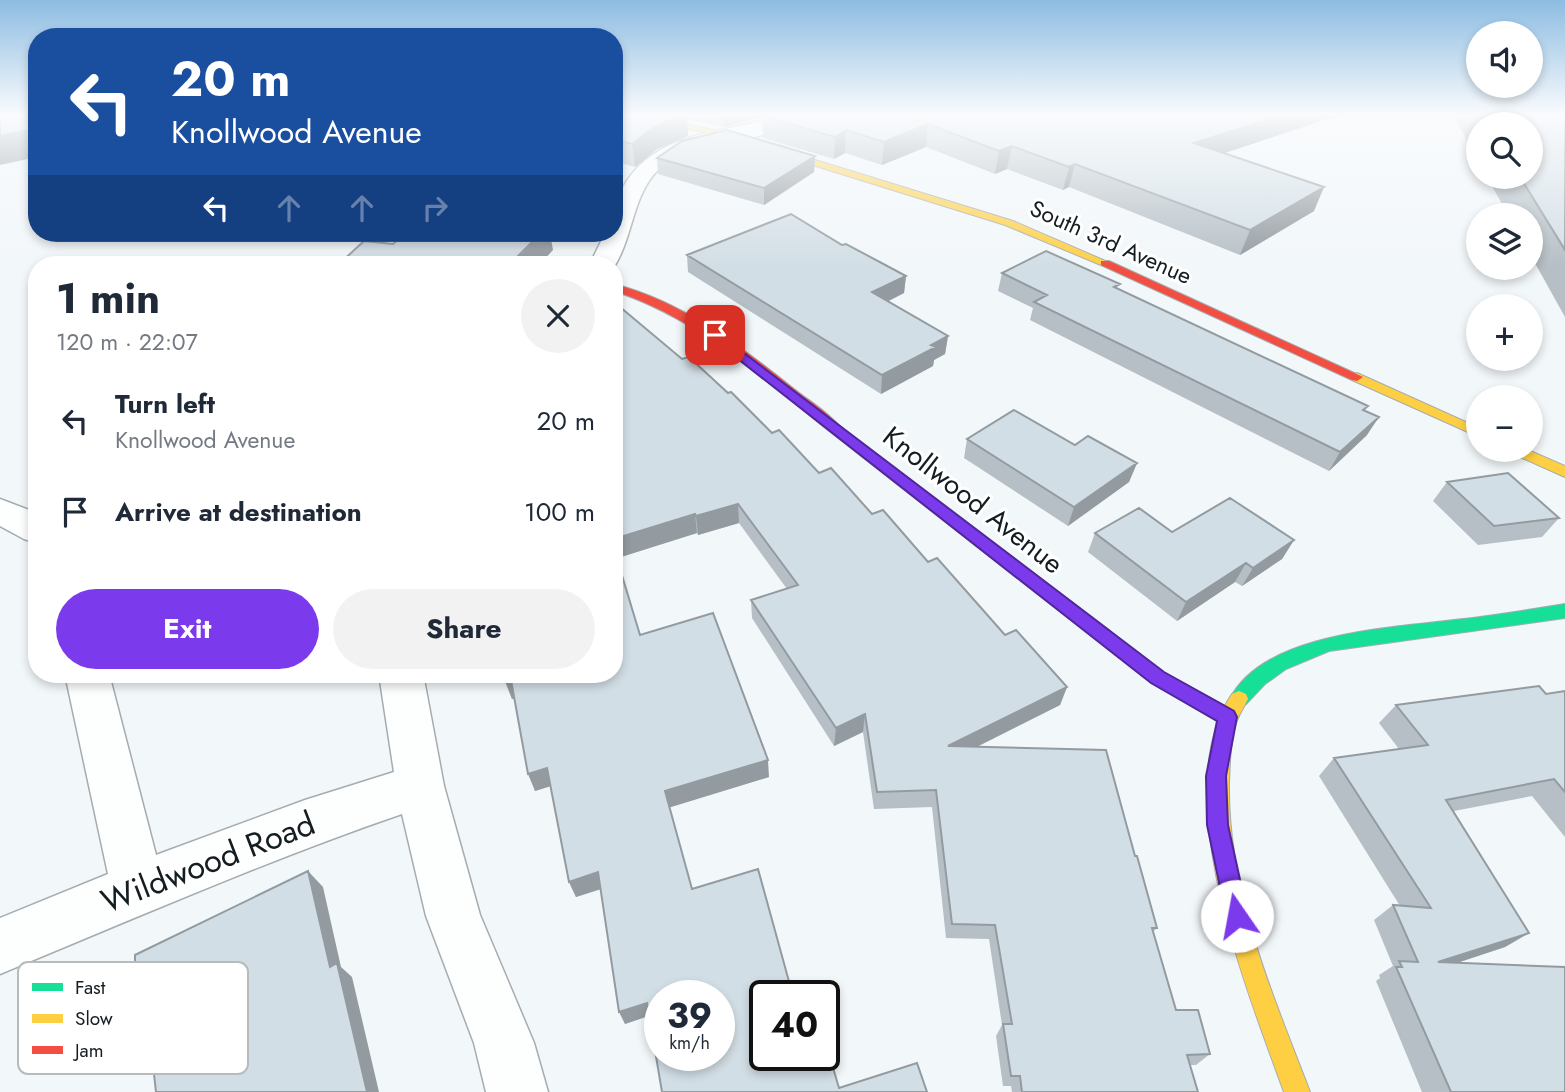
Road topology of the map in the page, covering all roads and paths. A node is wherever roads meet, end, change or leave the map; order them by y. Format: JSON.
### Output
{"nodes":[{"id":1,"x":654,"y":165,"type":"edge"},
{"id":2,"x":822,"y":165,"type":"edge"},
{"id":3,"x":623,"y":214,"type":"edge"},
{"id":4,"x":623,"y":289,"type":"edge"},
{"id":5,"x":1466,"y":427,"type":"edge"},
{"id":6,"x":1543,"y":462,"type":"edge"},
{"id":7,"x":1565,"y":472,"type":"edge"},
{"id":8,"x":0,"y":512,"type":"edge"},
{"id":9,"x":28,"y":524,"type":"edge"},
{"id":10,"x":1565,"y":611,"type":"edge"},
{"id":11,"x":89,"y":683,"type":"edge"},
{"id":12,"x":403,"y":683,"type":"edge"},
{"id":13,"x":1227,"y":717,"type":"junction"},
{"id":14,"x":420,"y":786,"type":"junction"},
{"id":15,"x":138,"y":888,"type":"junction"},
{"id":16,"x":0,"y":946,"type":"edge"},
{"id":17,"x":517,"y":1092,"type":"edge"},
{"id":18,"x":1297,"y":1092,"type":"edge"}],
"edges":[{"from":1,"to":3,"type":"street"},
{"from":2,"to":5,"type":"street","name":"South 3rd Avenue"},
{"from":4,"to":13,"type":"street","name":"Knollwood Avenue"},
{"from":6,"to":7,"type":"street"},
{"from":8,"to":9,"type":"street"},
{"from":10,"to":13,"type":"street"},
{"from":11,"to":15,"type":"street"},
{"from":12,"to":14,"type":"street"},
{"from":13,"to":18,"type":"street"},
{"from":14,"to":15,"type":"street","name":"Wildwood Road"},
{"from":14,"to":17,"type":"street"},
{"from":15,"to":16,"type":"street","name":"Wildwood Road"}]}
